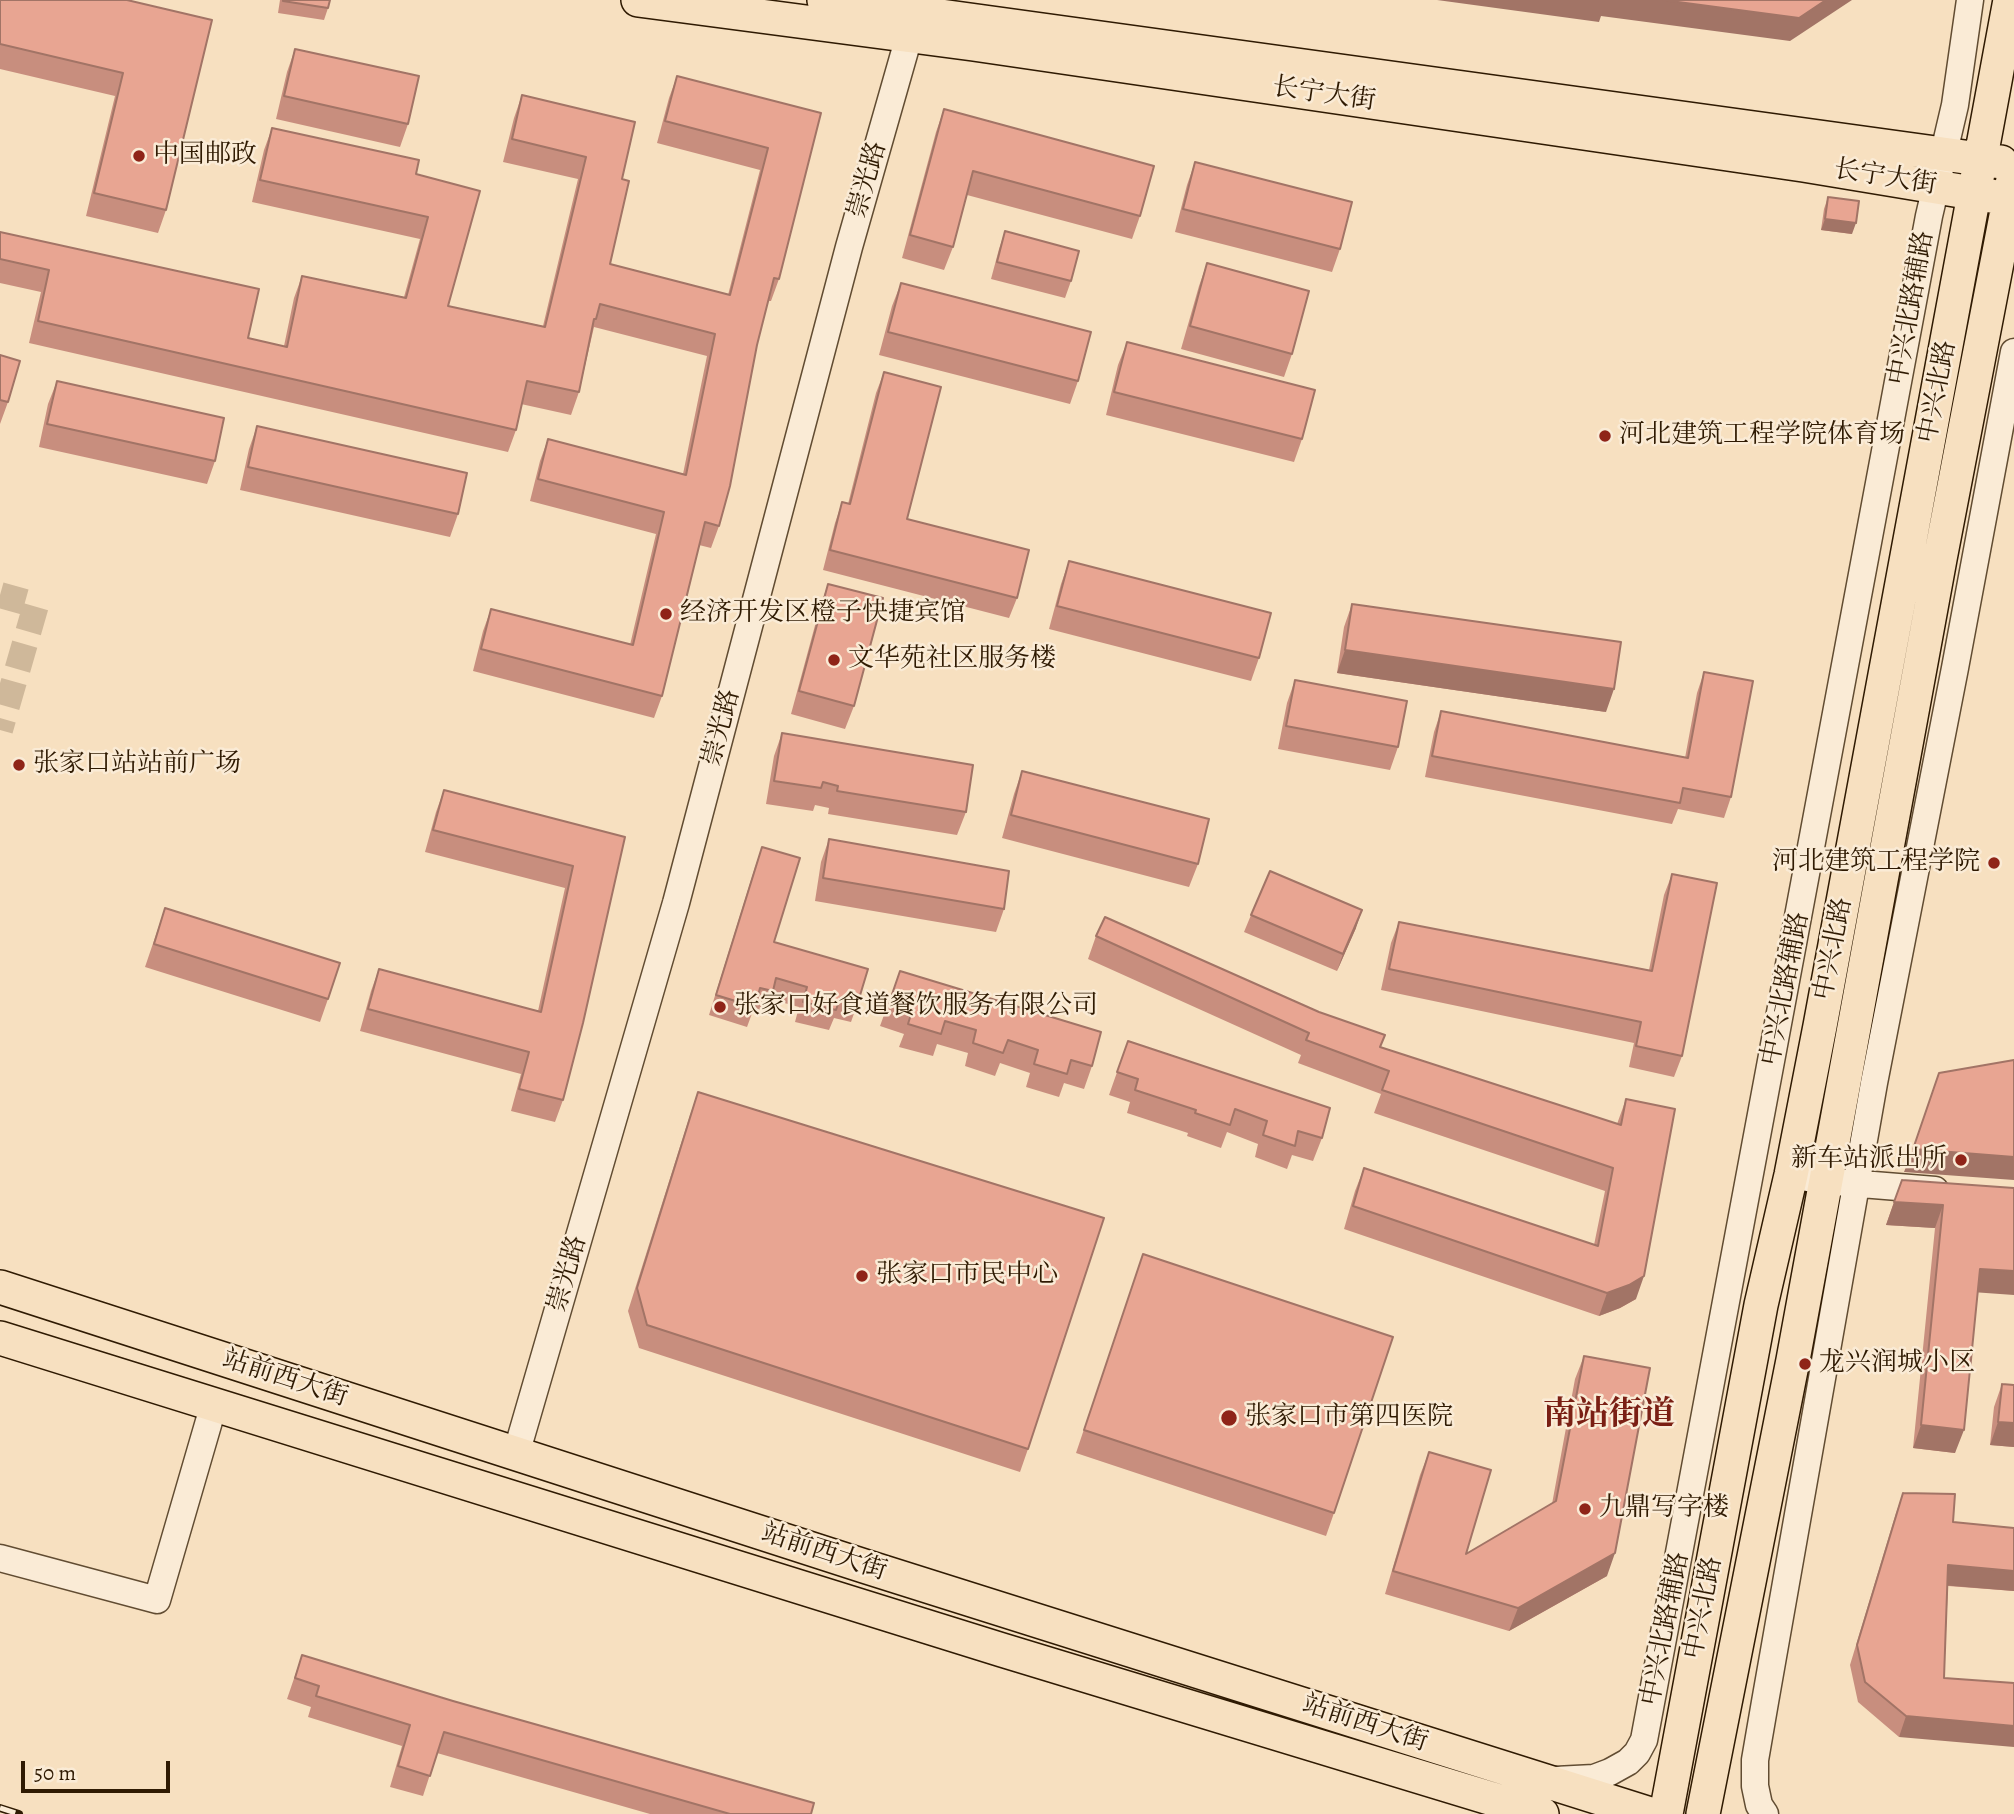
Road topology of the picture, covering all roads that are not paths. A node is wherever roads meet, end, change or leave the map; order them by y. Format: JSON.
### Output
{"nodes":[{"id":1,"x":638,"y":0,"type":"edge"},
{"id":2,"x":824,"y":0,"type":"edge"},
{"id":3,"x":1970,"y":0,"type":"edge"},
{"id":4,"x":2010,"y":0,"type":"edge"},
{"id":5,"x":914,"y":16,"type":"edge"},
{"id":6,"x":1943,"y":154,"type":"junction"},
{"id":7,"x":1981,"y":159,"type":"junction"},
{"id":8,"x":2014,"y":165,"type":"edge"},
{"id":9,"x":2013,"y":182,"type":"edge"},
{"id":10,"x":1936,"y":186,"type":"junction"},
{"id":11,"x":1975,"y":193,"type":"junction"},
{"id":12,"x":2014,"y":352,"type":"edge"},
{"id":13,"x":1791,"y":1175,"type":"junction"},
{"id":14,"x":1840,"y":1182,"type":"junction"},
{"id":15,"x":1961,"y":1192,"type":"edge"},
{"id":16,"x":0,"y":1287,"type":"edge"},
{"id":17,"x":58,"y":1306,"type":"junction"},
{"id":18,"x":0,"y":1338,"type":"edge"},
{"id":19,"x":44,"y":1352,"type":"junction"},
{"id":20,"x":214,"y":1404,"type":"junction"},
{"id":21,"x":516,"y":1454,"type":"junction"},
{"id":22,"x":0,"y":1558,"type":"edge"},
{"id":23,"x":1543,"y":1781,"type":"junction"},
{"id":24,"x":1542,"y":1814,"type":"edge"},
{"id":25,"x":1650,"y":1814,"type":"edge"},
{"id":26,"x":1666,"y":1814,"type":"edge"},
{"id":27,"x":1703,"y":1814,"type":"edge"},
{"id":28,"x":1765,"y":1814,"type":"edge"}],
"edges":[{"from":1,"to":5,"type":"main road","name":"长宁大街"},
{"from":2,"to":5,"type":"main road","name":"长宁大街"},
{"from":3,"to":6,"type":"street","name":"中兴北路辅路"},
{"from":4,"to":7,"type":"main road","name":"中兴北路"},
{"from":5,"to":6,"type":"main road","name":"长宁大街"},
{"from":5,"to":10,"type":"main road","name":"长宁大街"},
{"from":5,"to":21,"type":"street","name":"崇光路"},
{"from":6,"to":7,"type":"main road","name":"长宁大街"},
{"from":6,"to":10,"type":"street","name":"中兴北路辅路"},
{"from":7,"to":8,"type":"main road","name":"长宁大街"},
{"from":7,"to":11,"type":"main road","name":"中兴北路"},
{"from":9,"to":11,"type":"main road","name":"长宁大街"},
{"from":9,"to":14,"type":"main road","name":"中兴北路"},
{"from":10,"to":11,"type":"main road","name":"长宁大街"},
{"from":10,"to":23,"type":"street","name":"中兴北路辅路"},
{"from":11,"to":13,"type":"main road","name":"中兴北路"},
{"from":12,"to":14,"type":"street"},
{"from":13,"to":14,"type":"street"},
{"from":13,"to":26,"type":"main road","name":"中兴北路"},
{"from":14,"to":15,"type":"street"},
{"from":14,"to":27,"type":"main road","name":"中兴北路"},
{"from":14,"to":28,"type":"street"},
{"from":16,"to":17,"type":"main road","name":"站前西大街"},
{"from":17,"to":19,"type":"main road"},
{"from":17,"to":21,"type":"main road","name":"站前西大街"},
{"from":18,"to":19,"type":"main road","name":"站前西大街"},
{"from":19,"to":20,"type":"main road","name":"站前西大街"},
{"from":20,"to":22,"type":"street"},
{"from":20,"to":24,"type":"main road","name":"站前西大街"},
{"from":21,"to":23,"type":"main road","name":"站前西大街"},
{"from":23,"to":25,"type":"main road","name":"站前西大街"}]}
